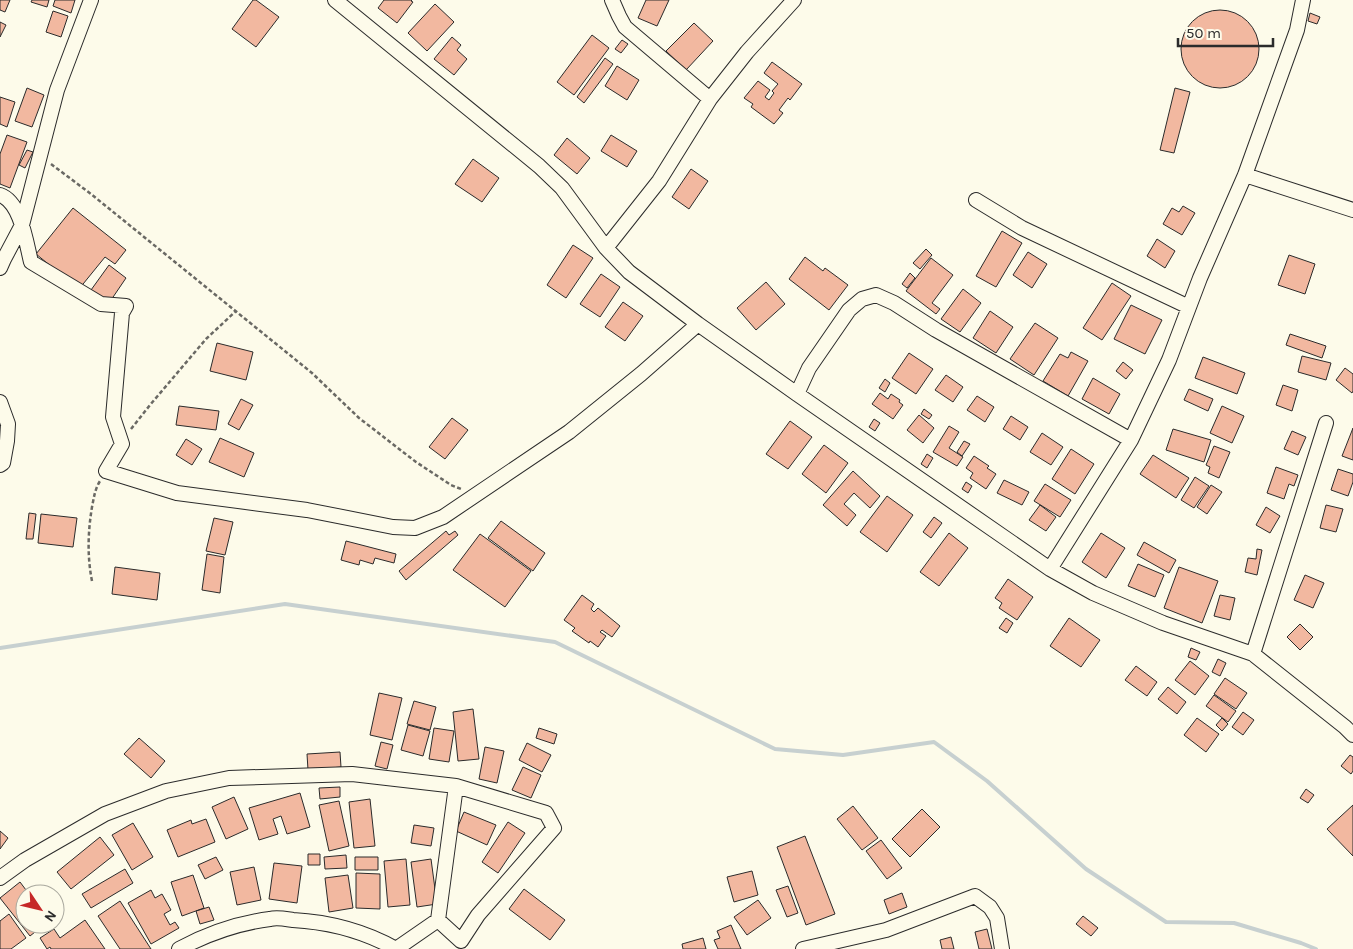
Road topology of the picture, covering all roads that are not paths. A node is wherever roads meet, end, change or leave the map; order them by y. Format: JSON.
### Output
{"nodes":[{"id":1,"x":91,"y":0,"type":"edge"},
{"id":2,"x":336,"y":0,"type":"edge"},
{"id":3,"x":612,"y":0,"type":"edge"},
{"id":4,"x":794,"y":0,"type":"edge"},
{"id":5,"x":1303,"y":0,"type":"edge"},
{"id":6,"x":710,"y":100,"type":"junction"},
{"id":7,"x":1245,"y":175,"type":"junction"},
{"id":8,"x":0,"y":194,"type":"edge"},
{"id":9,"x":976,"y":200,"type":"dead end"},
{"id":10,"x":1353,"y":210,"type":"edge"},
{"id":11,"x":22,"y":226,"type":"junction"},
{"id":12,"x":606,"y":248,"type":"junction"},
{"id":13,"x":31,"y":262,"type":"junction"},
{"id":14,"x":2,"y":264,"type":"edge"},
{"id":15,"x":1189,"y":307,"type":"junction"},
{"id":16,"x":698,"y":324,"type":"junction"},
{"id":17,"x":797,"y":394,"type":"junction"},
{"id":18,"x":0,"y":402,"type":"edge"},
{"id":19,"x":1326,"y":423,"type":"dead end"},
{"id":20,"x":1131,"y":440,"type":"junction"},
{"id":21,"x":0,"y":465,"type":"edge"},
{"id":22,"x":1050,"y":569,"type":"junction"},
{"id":23,"x":1252,"y":654,"type":"junction"},
{"id":24,"x":1353,"y":735,"type":"edge"},
{"id":25,"x":456,"y":786,"type":"junction"},
{"id":26,"x":0,"y":878,"type":"edge"},
{"id":27,"x":438,"y":920,"type":"junction"},
{"id":28,"x":179,"y":949,"type":"edge"},
{"id":29,"x":396,"y":949,"type":"edge"},
{"id":30,"x":803,"y":949,"type":"edge"},
{"id":31,"x":1002,"y":949,"type":"edge"}],
"edges":[{"from":1,"to":11,"type":"street"},
{"from":2,"to":12,"type":"street"},
{"from":3,"to":6,"type":"street"},
{"from":4,"to":6,"type":"street"},
{"from":5,"to":7,"type":"street"},
{"from":6,"to":12,"type":"street"},
{"from":7,"to":10,"type":"street"},
{"from":7,"to":15,"type":"street"},
{"from":8,"to":11,"type":"street"},
{"from":9,"to":15,"type":"street"},
{"from":11,"to":13,"type":"street"},
{"from":11,"to":14,"type":"street"},
{"from":12,"to":16,"type":"street"},
{"from":13,"to":14,"type":"street"},
{"from":13,"to":16,"type":"street"},
{"from":15,"to":20,"type":"street"},
{"from":16,"to":17,"type":"street"},
{"from":17,"to":20,"type":"street"},
{"from":17,"to":22,"type":"street"},
{"from":18,"to":21,"type":"street"},
{"from":19,"to":23,"type":"street"},
{"from":20,"to":22,"type":"street"},
{"from":22,"to":23,"type":"street"},
{"from":23,"to":24,"type":"street"},
{"from":25,"to":26,"type":"street"},
{"from":25,"to":27,"type":"street"},
{"from":25,"to":27,"type":"street"},
{"from":27,"to":29,"type":"street"},
{"from":28,"to":29,"type":"street"},
{"from":30,"to":31,"type":"street"}]}
